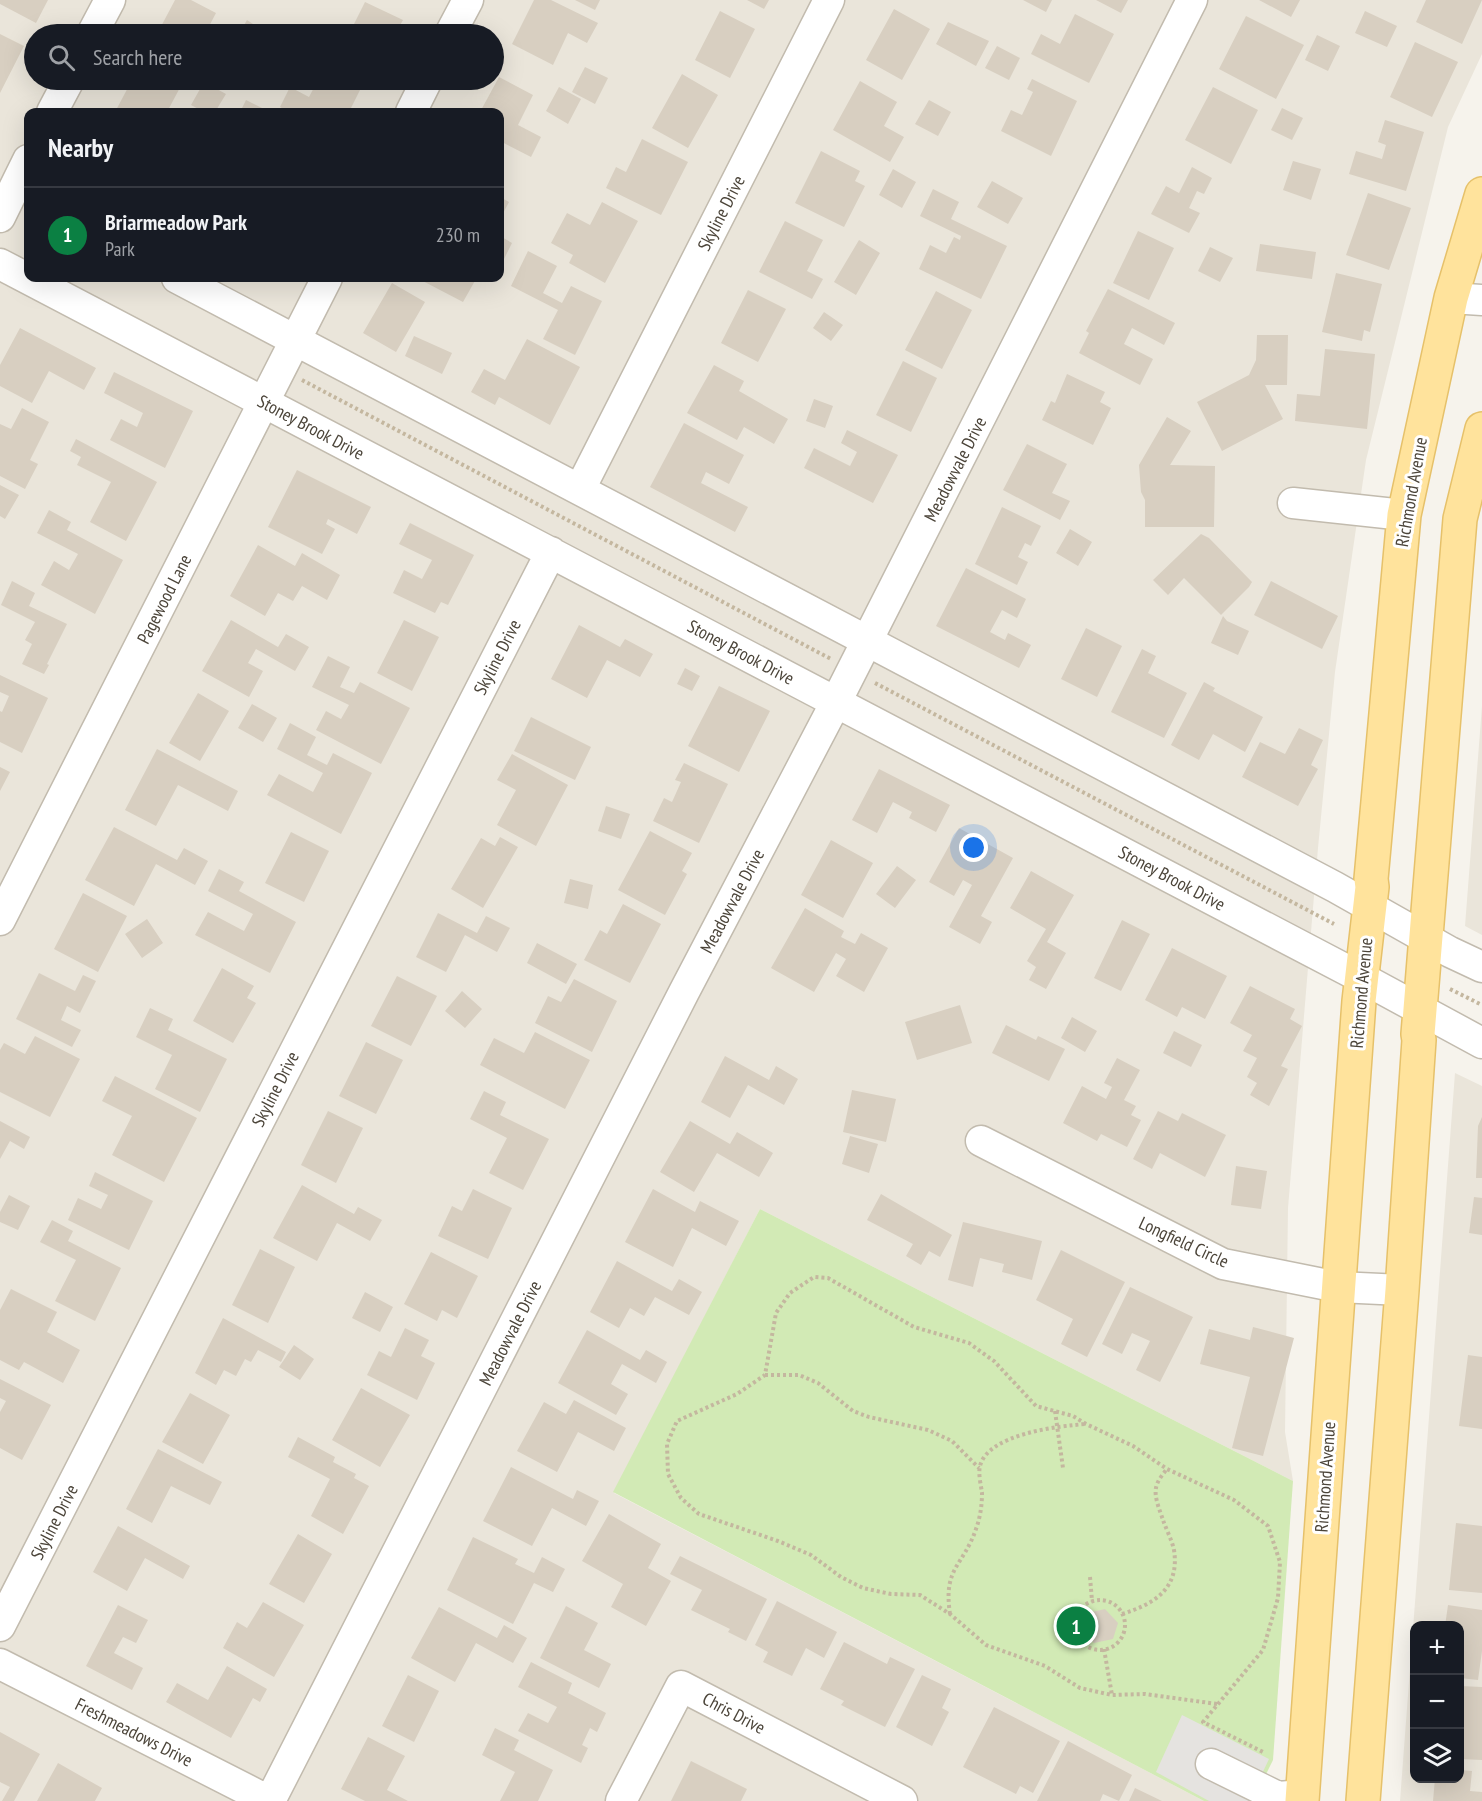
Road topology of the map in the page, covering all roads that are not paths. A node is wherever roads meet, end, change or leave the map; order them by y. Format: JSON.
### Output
{"nodes":[{"id":1,"x":110,"y":0,"type":"edge"},
{"id":2,"x":468,"y":0,"type":"edge"},
{"id":3,"x":829,"y":0,"type":"edge"},
{"id":4,"x":1192,"y":0,"type":"edge"},
{"id":5,"x":97,"y":24,"type":"edge"},
{"id":6,"x":455,"y":24,"type":"edge"},
{"id":7,"x":64,"y":90,"type":"edge"},
{"id":8,"x":423,"y":90,"type":"edge"},
{"id":9,"x":54,"y":108,"type":"edge"},
{"id":10,"x":413,"y":108,"type":"edge"},
{"id":11,"x":24,"y":172,"type":"edge"},
{"id":12,"x":1482,"y":194,"type":"edge"},
{"id":13,"x":14,"y":202,"type":"edge"},
{"id":14,"x":0,"y":264,"type":"edge"},
{"id":15,"x":24,"y":277,"type":"edge"},
{"id":16,"x":34,"y":282,"type":"edge"},
{"id":17,"x":185,"y":282,"type":"edge"},
{"id":18,"x":325,"y":282,"type":"edge"},
{"id":19,"x":1466,"y":299,"type":"edge"},
{"id":20,"x":295,"y":340,"type":"junction"},
{"id":21,"x":264,"y":402,"type":"junction"},
{"id":22,"x":1482,"y":429,"type":"edge"},
{"id":23,"x":580,"y":489,"type":"junction"},
{"id":24,"x":1293,"y":503,"type":"dead end"},
{"id":25,"x":1404,"y":514,"type":"junction"},
{"id":26,"x":550,"y":552,"type":"junction"},
{"id":27,"x":867,"y":641,"type":"junction"},
{"id":28,"x":836,"y":702,"type":"junction"},
{"id":29,"x":1368,"y":905,"type":"junction"},
{"id":30,"x":0,"y":920,"type":"edge"},
{"id":31,"x":1426,"y":939,"type":"junction"},
{"id":32,"x":1482,"y":967,"type":"edge"},
{"id":33,"x":1362,"y":978,"type":"junction"},
{"id":34,"x":1421,"y":1011,"type":"junction"},
{"id":35,"x":1482,"y":1043,"type":"edge"},
{"id":36,"x":981,"y":1141,"type":"dead end"},
{"id":37,"x":1338,"y":1287,"type":"junction"},
{"id":38,"x":1402,"y":1290,"type":"junction"},
{"id":39,"x":0,"y":1626,"type":"edge"},
{"id":40,"x":0,"y":1664,"type":"edge"},
{"id":41,"x":1211,"y":1764,"type":"dead end"},
{"id":42,"x":1303,"y":1798,"type":"edge"},
{"id":43,"x":269,"y":1801,"type":"edge"},
{"id":44,"x":621,"y":1801,"type":"edge"},
{"id":45,"x":902,"y":1801,"type":"edge"},
{"id":46,"x":1363,"y":1801,"type":"edge"}],
"edges":[{"from":1,"to":5,"type":"street"},
{"from":2,"to":6,"type":"street"},
{"from":3,"to":23,"type":"street","name":"Skyline Drive"},
{"from":4,"to":27,"type":"street","name":"Meadowvale Drive"},
{"from":7,"to":9,"type":"street"},
{"from":8,"to":10,"type":"street"},
{"from":11,"to":13,"type":"street"},
{"from":12,"to":19,"type":"main road","name":"Richmond Avenue"},
{"from":14,"to":15,"type":"street","name":"Stoney Brook Drive"},
{"from":16,"to":21,"type":"street","name":"Stoney Brook Drive"},
{"from":17,"to":20,"type":"street"},
{"from":18,"to":20,"type":"street","name":"Pagewood Lane"},
{"from":19,"to":25,"type":"main road","name":"Richmond Avenue"},
{"from":20,"to":21,"type":"street","name":"Pagewood Lane"},
{"from":20,"to":23,"type":"street"},
{"from":21,"to":26,"type":"street","name":"Stoney Brook Drive"},
{"from":21,"to":30,"type":"street","name":"Pagewood Lane"},
{"from":22,"to":31,"type":"main road"},
{"from":23,"to":27,"type":"street"},
{"from":24,"to":25,"type":"street"},
{"from":25,"to":29,"type":"main road","name":"Richmond Avenue"},
{"from":26,"to":28,"type":"street","name":"Stoney Brook Drive"},
{"from":26,"to":39,"type":"street","name":"Skyline Drive"},
{"from":27,"to":28,"type":"street","name":"Meadowvale Drive"},
{"from":27,"to":29,"type":"street"},
{"from":28,"to":33,"type":"street","name":"Stoney Brook Drive"},
{"from":28,"to":43,"type":"street","name":"Meadowvale Drive"},
{"from":29,"to":31,"type":"street"},
{"from":29,"to":33,"type":"main road","name":"Richmond Avenue"},
{"from":31,"to":32,"type":"street"},
{"from":31,"to":34,"type":"main road"},
{"from":33,"to":34,"type":"street","name":"Stoney Brook Drive"},
{"from":33,"to":37,"type":"main road","name":"Richmond Avenue"},
{"from":34,"to":35,"type":"street","name":"Stoney Brook Drive"},
{"from":34,"to":38,"type":"main road"},
{"from":36,"to":37,"type":"street","name":"Longfield Circle"},
{"from":37,"to":38,"type":"street","name":"Longfield Circle"},
{"from":37,"to":42,"type":"main road","name":"Richmond Avenue"},
{"from":38,"to":46,"type":"main road"},
{"from":40,"to":43,"type":"street","name":"Freshmeadows Drive"},
{"from":41,"to":42,"type":"street"},
{"from":44,"to":45,"type":"street","name":"Chris Drive"}]}
